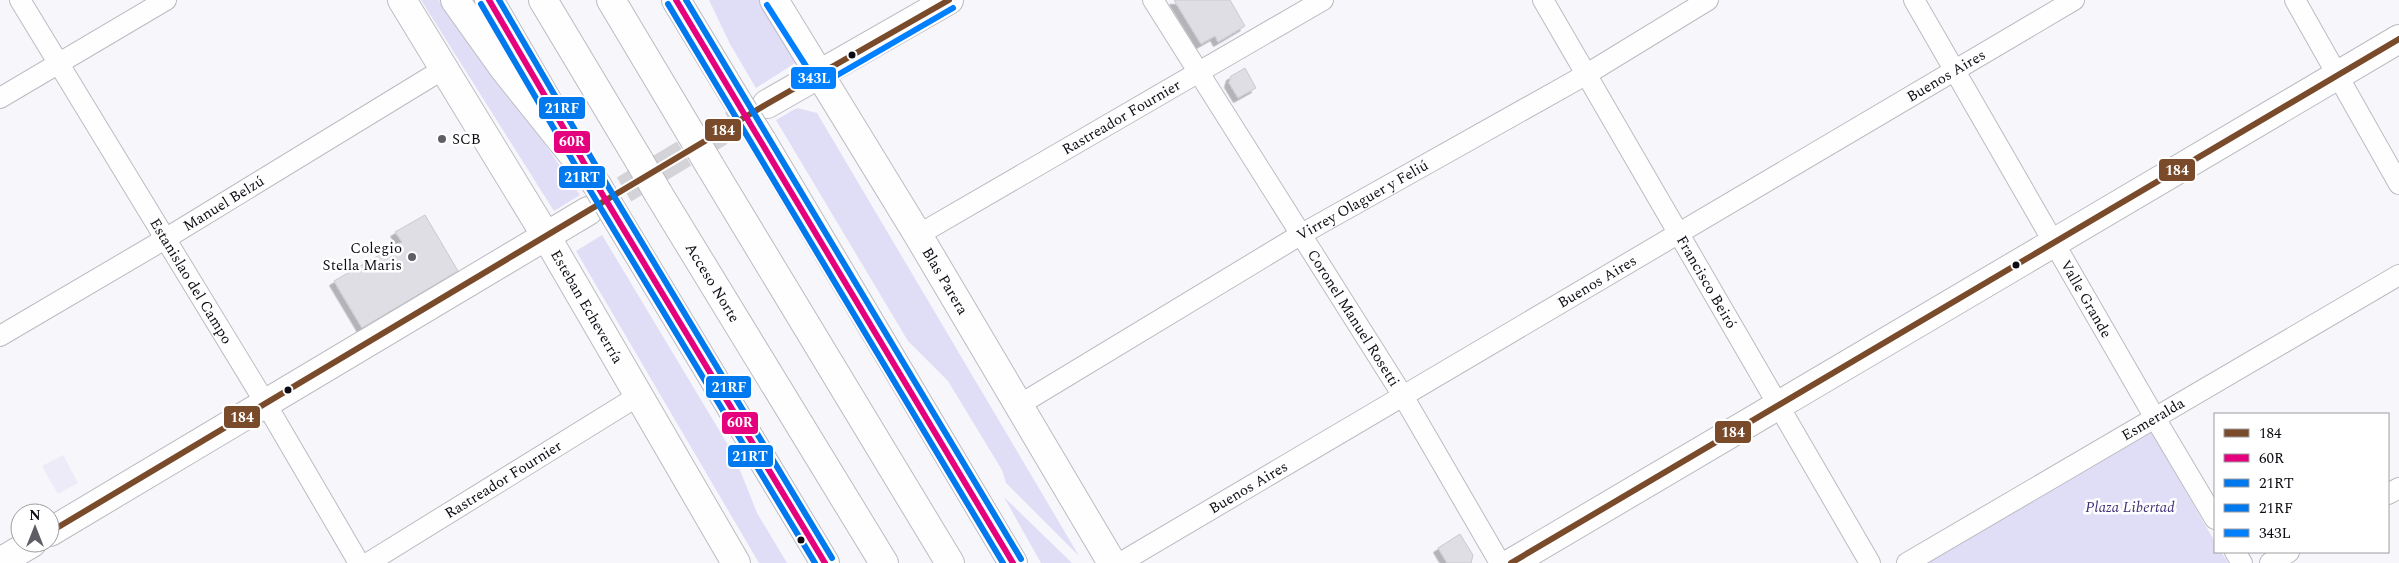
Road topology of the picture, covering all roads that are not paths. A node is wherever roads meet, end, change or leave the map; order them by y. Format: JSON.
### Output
{"nodes":[{"id":1,"x":20,"y":0,"type":"edge"},
{"id":2,"x":166,"y":0,"type":"edge"},
{"id":3,"x":402,"y":0,"type":"edge"},
{"id":4,"x":455,"y":0,"type":"edge"},
{"id":5,"x":489,"y":0,"type":"edge"},
{"id":6,"x":543,"y":0,"type":"edge"},
{"id":7,"x":611,"y":0,"type":"edge"},
{"id":8,"x":676,"y":0,"type":"edge"},
{"id":9,"x":696,"y":0,"type":"edge"},
{"id":10,"x":774,"y":0,"type":"edge"},
{"id":11,"x":949,"y":0,"type":"edge"},
{"id":12,"x":1154,"y":0,"type":"edge"},
{"id":13,"x":1323,"y":0,"type":"edge"},
{"id":14,"x":1544,"y":0,"type":"edge"},
{"id":15,"x":1708,"y":0,"type":"edge"},
{"id":16,"x":1914,"y":0,"type":"edge"},
{"id":17,"x":2074,"y":0,"type":"edge"},
{"id":18,"x":2294,"y":0,"type":"edge"},
{"id":19,"x":2399,"y":39,"type":"edge"},
{"id":20,"x":59,"y":63,"type":"junction"},
{"id":21,"x":445,"y":68,"type":"junction"},
{"id":22,"x":1955,"y":71,"type":"junction"},
{"id":23,"x":1198,"y":72,"type":"junction"},
{"id":24,"x":1587,"y":74,"type":"junction"},
{"id":25,"x":822,"y":75,"type":"junction"},
{"id":26,"x":2338,"y":75,"type":"junction"},
{"id":27,"x":0,"y":98,"type":"edge"},
{"id":28,"x":739,"y":104,"type":"junction"},
{"id":29,"x":767,"y":104,"type":"tunnel mouth"},
{"id":30,"x":2399,"y":184,"type":"edge"},
{"id":31,"x":594,"y":194,"type":"junction"},
{"id":32,"x":1679,"y":233,"type":"junction"},
{"id":33,"x":918,"y":235,"type":"junction"},
{"id":34,"x":1300,"y":235,"type":"junction"},
{"id":35,"x":546,"y":236,"type":"junction"},
{"id":36,"x":165,"y":240,"type":"junction"},
{"id":37,"x":2054,"y":242,"type":"junction"},
{"id":38,"x":2399,"y":275,"type":"edge"},
{"id":39,"x":0,"y":336,"type":"edge"},
{"id":40,"x":638,"y":396,"type":"junction"},
{"id":41,"x":1403,"y":396,"type":"junction"},
{"id":42,"x":266,"y":404,"type":"junction"},
{"id":43,"x":1018,"y":405,"type":"junction"},
{"id":44,"x":1777,"y":406,"type":"junction"},
{"id":45,"x":2155,"y":418,"type":"junction"},
{"id":46,"x":2214,"y":517,"type":"edge"},
{"id":47,"x":60,"y":526,"type":"edge"},
{"id":48,"x":15,"y":553,"type":"edge"},
{"id":49,"x":2287,"y":553,"type":"edge"},
{"id":50,"x":0,"y":562,"type":"edge"},
{"id":51,"x":359,"y":563,"type":"edge"},
{"id":52,"x":368,"y":563,"type":"edge"},
{"id":53,"x":736,"y":563,"type":"edge"},
{"id":54,"x":825,"y":563,"type":"edge"},
{"id":55,"x":884,"y":563,"type":"edge"},
{"id":56,"x":950,"y":563,"type":"edge"},
{"id":57,"x":1013,"y":563,"type":"edge"},
{"id":58,"x":1112,"y":563,"type":"edge"},
{"id":59,"x":1120,"y":563,"type":"edge"},
{"id":60,"x":1500,"y":563,"type":"edge"},
{"id":61,"x":1511,"y":563,"type":"edge"},
{"id":62,"x":1870,"y":563,"type":"edge"},
{"id":63,"x":1907,"y":563,"type":"edge"},
{"id":64,"x":2270,"y":563,"type":"edge"}],
"edges":[{"from":1,"to":20,"type":"street","name":"Estanislao del Campo"},
{"from":2,"to":20,"type":"street"},
{"from":3,"to":21,"type":"main road","name":"Esteban Echeverría"},
{"from":4,"to":31,"type":"main road"},
{"from":5,"to":31,"type":"main road"},
{"from":6,"to":55,"type":"main road","name":"Acceso Norte","bridge":true},
{"from":7,"to":56,"type":"main road","bridge":true},
{"from":8,"to":28,"type":"main road"},
{"from":9,"to":28,"type":"main road"},
{"from":10,"to":25,"type":"main road","name":"Blas Parera"},
{"from":11,"to":25,"type":"main road"},
{"from":12,"to":23,"type":"street","name":"Coronel Manuel Rosetti"},
{"from":13,"to":23,"type":"street","name":"Rastreador Fournier"},
{"from":14,"to":24,"type":"street","name":"Francisco Beiró"},
{"from":15,"to":24,"type":"street","name":"Virrey Olaguer y Feliú"},
{"from":16,"to":22,"type":"street","name":"Valle Grande"},
{"from":17,"to":22,"type":"street","name":"Buenos Aires"},
{"from":18,"to":26,"type":"street"},
{"from":19,"to":26,"type":"main road"},
{"from":20,"to":27,"type":"street"},
{"from":20,"to":36,"type":"street","name":"Estanislao del Campo"},
{"from":21,"to":35,"type":"main road","name":"Esteban Echeverría"},
{"from":21,"to":36,"type":"street","name":"Manuel Belzú"},
{"from":22,"to":32,"type":"street","name":"Buenos Aires"},
{"from":22,"to":37,"type":"street","name":"Valle Grande"},
{"from":23,"to":33,"type":"street","name":"Rastreador Fournier"},
{"from":23,"to":34,"type":"street","name":"Coronel Manuel Rosetti"},
{"from":24,"to":32,"type":"street","name":"Francisco Beiró"},
{"from":24,"to":34,"type":"street","name":"Virrey Olaguer y Feliú"},
{"from":25,"to":29,"type":"main road"},
{"from":25,"to":33,"type":"main road","name":"Blas Parera"},
{"from":26,"to":30,"type":"street"},
{"from":26,"to":37,"type":"main road"},
{"from":28,"to":57,"type":"main road","bridge":true},
{"from":31,"to":35,"type":"main road"},
{"from":31,"to":54,"type":"main road","bridge":true},
{"from":32,"to":41,"type":"street","name":"Buenos Aires"},
{"from":32,"to":44,"type":"street","name":"Francisco Beiró"},
{"from":33,"to":43,"type":"main road","name":"Blas Parera"},
{"from":34,"to":41,"type":"street","name":"Coronel Manuel Rosetti"},
{"from":34,"to":43,"type":"street","name":"Virrey Olaguer y Feliú"},
{"from":35,"to":40,"type":"main road","name":"Esteban Echeverría"},
{"from":35,"to":42,"type":"main road"},
{"from":36,"to":39,"type":"street","name":"Manuel Belzú"},
{"from":36,"to":42,"type":"street","name":"Estanislao del Campo"},
{"from":37,"to":44,"type":"main road"},
{"from":37,"to":45,"type":"street","name":"Valle Grande"},
{"from":38,"to":45,"type":"street","name":"Esmeralda"},
{"from":40,"to":52,"type":"street","name":"Rastreador Fournier"},
{"from":40,"to":53,"type":"main road","name":"Esteban Echeverría"},
{"from":41,"to":59,"type":"street","name":"Buenos Aires"},
{"from":41,"to":60,"type":"street","name":"Coronel Manuel Rosetti"},
{"from":42,"to":47,"type":"main road"},
{"from":42,"to":51,"type":"street","name":"Estanislao del Campo"},
{"from":43,"to":58,"type":"main road","name":"Blas Parera"},
{"from":44,"to":61,"type":"main road"},
{"from":44,"to":62,"type":"street","name":"Francisco Beiró"},
{"from":45,"to":46,"type":"street","name":"Valle Grande"},
{"from":45,"to":63,"type":"street","name":"Esmeralda"},
{"from":48,"to":50,"type":"main road"},
{"from":49,"to":64,"type":"street"}]}
